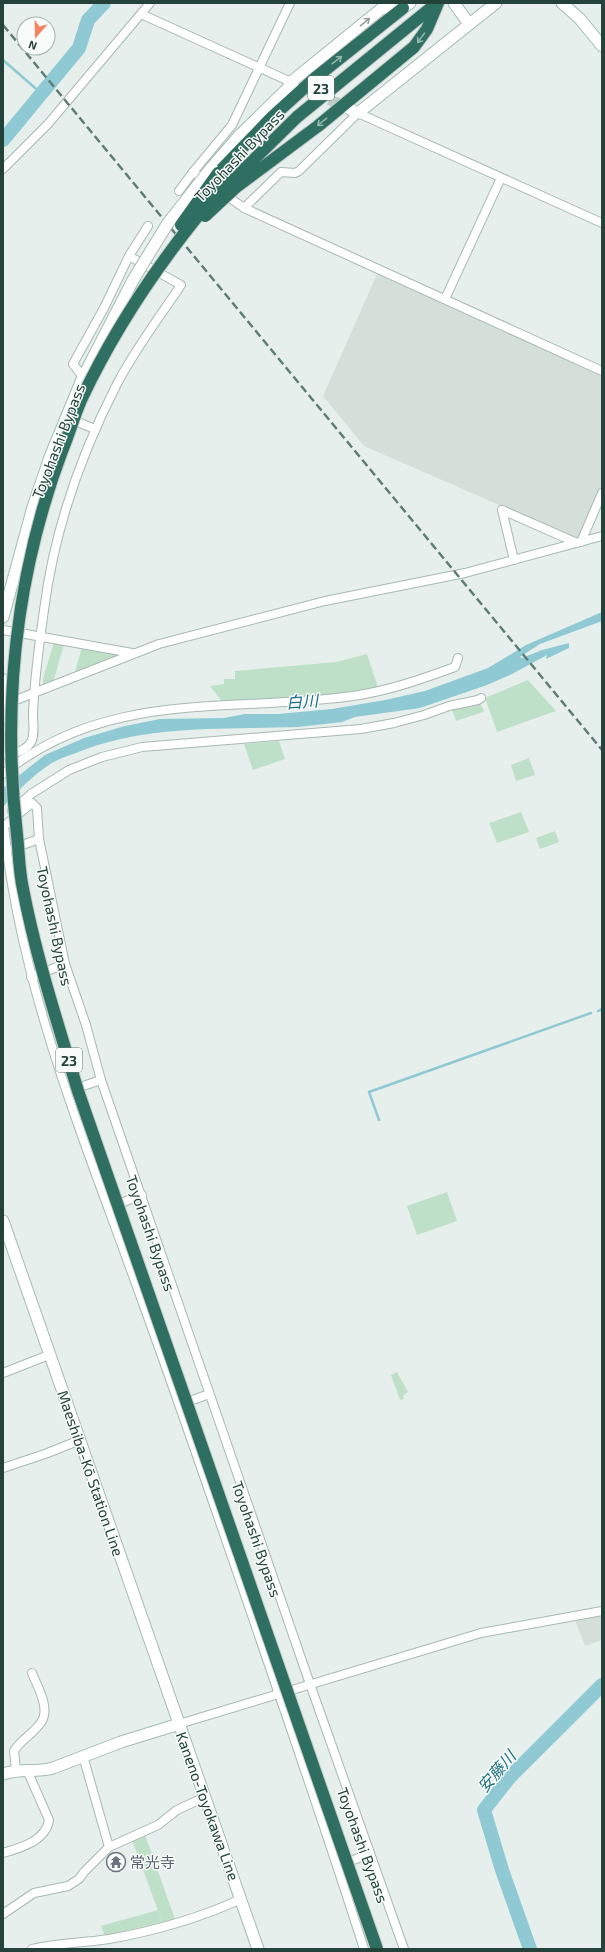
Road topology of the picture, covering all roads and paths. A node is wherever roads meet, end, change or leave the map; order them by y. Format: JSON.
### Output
{"nodes":[{"id":1,"x":150,"y":3,"type":"edge"},
{"id":2,"x":290,"y":3,"type":"edge"},
{"id":3,"x":454,"y":3,"type":"edge"},
{"id":4,"x":496,"y":3,"type":"edge"},
{"id":5,"x":562,"y":3,"type":"edge"},
{"id":6,"x":432,"y":5,"type":"edge"},
{"id":7,"x":406,"y":6,"type":"edge"},
{"id":8,"x":141,"y":14,"type":"junction"},
{"id":9,"x":469,"y":24,"type":"junction"},
{"id":10,"x":602,"y":46,"type":"edge"},
{"id":11,"x":259,"y":69,"type":"junction"},
{"id":12,"x":293,"y":86,"type":"junction"},
{"id":13,"x":353,"y":111,"type":"junction"},
{"id":14,"x":3,"y":169,"type":"edge"},
{"id":15,"x":193,"y":172,"type":"junction"},
{"id":16,"x":501,"y":178,"type":"junction"},
{"id":17,"x":224,"y":179,"type":"junction"},
{"id":18,"x":179,"y":191,"type":"dead end"},
{"id":19,"x":244,"y":208,"type":"junction"},
{"id":20,"x":602,"y":223,"type":"edge"},
{"id":21,"x":148,"y":226,"type":"dead end"},
{"id":22,"x":129,"y":256,"type":"junction"},
{"id":23,"x":445,"y":299,"type":"junction"},
{"id":24,"x":602,"y":371,"type":"edge"},
{"id":25,"x":83,"y":377,"type":"junction"},
{"id":26,"x":67,"y":417,"type":"junction"},
{"id":27,"x":95,"y":429,"type":"junction"},
{"id":28,"x":602,"y":493,"type":"edge"},
{"id":29,"x":602,"y":536,"type":"edge"},
{"id":30,"x":579,"y":543,"type":"junction"},
{"id":31,"x":514,"y":560,"type":"junction"},
{"id":32,"x":3,"y":617,"type":"edge"},
{"id":33,"x":3,"y":630,"type":"edge"},
{"id":34,"x":40,"y":638,"type":"junction"},
{"id":35,"x":132,"y":654,"type":"junction"},
{"id":36,"x":458,"y":658,"type":"dead end"},
{"id":37,"x":3,"y":678,"type":"edge"},
{"id":38,"x":33,"y":693,"type":"junction"},
{"id":39,"x":481,"y":698,"type":"dead end"},
{"id":40,"x":3,"y":705,"type":"edge"},
{"id":41,"x":3,"y":720,"type":"edge"},
{"id":42,"x":3,"y":748,"type":"edge"},
{"id":43,"x":3,"y":774,"type":"edge"},
{"id":44,"x":3,"y":819,"type":"edge"},
{"id":45,"x":39,"y":839,"type":"junction"},
{"id":46,"x":7,"y":850,"type":"junction"},
{"id":47,"x":65,"y":964,"type":"junction"},
{"id":48,"x":31,"y":977,"type":"junction"},
{"id":49,"x":101,"y":1080,"type":"junction"},
{"id":50,"x":67,"y":1091,"type":"junction"},
{"id":51,"x":142,"y":1195,"type":"junction"},
{"id":52,"x":109,"y":1208,"type":"junction"},
{"id":53,"x":3,"y":1222,"type":"edge"},
{"id":54,"x":7,"y":1244,"type":"edge"},
{"id":55,"x":49,"y":1355,"type":"junction"},
{"id":56,"x":3,"y":1373,"type":"edge"},
{"id":57,"x":209,"y":1394,"type":"junction"},
{"id":58,"x":180,"y":1405,"type":"junction"},
{"id":59,"x":80,"y":1440,"type":"junction"},
{"id":60,"x":3,"y":1468,"type":"edge"},
{"id":61,"x":602,"y":1603,"type":"edge"},
{"id":62,"x":600,"y":1611,"type":"edge"},
{"id":63,"x":32,"y":1673,"type":"dead end"},
{"id":64,"x":310,"y":1684,"type":"junction"},
{"id":65,"x":279,"y":1694,"type":"junction"},
{"id":66,"x":179,"y":1724,"type":"junction"},
{"id":67,"x":83,"y":1756,"type":"junction"},
{"id":68,"x":16,"y":1770,"type":"junction"},
{"id":69,"x":27,"y":1770,"type":"junction"},
{"id":70,"x":3,"y":1774,"type":"edge"},
{"id":71,"x":205,"y":1797,"type":"junction"},
{"id":72,"x":109,"y":1847,"type":"junction"},
{"id":73,"x":3,"y":1853,"type":"edge"},
{"id":74,"x":370,"y":1854,"type":"junction"},
{"id":75,"x":338,"y":1865,"type":"junction"},
{"id":76,"x":241,"y":1899,"type":"junction"},
{"id":77,"x":3,"y":1914,"type":"edge"},
{"id":78,"x":32,"y":1949,"type":"edge"},
{"id":79,"x":258,"y":1949,"type":"edge"},
{"id":80,"x":364,"y":1949,"type":"edge"},
{"id":81,"x":377,"y":1949,"type":"edge"},
{"id":82,"x":383,"y":1949,"type":"edge"},
{"id":83,"x":404,"y":1949,"type":"edge"}],
"edges":[{"from":1,"to":8,"type":"street"},
{"from":2,"to":11,"type":"street"},
{"from":3,"to":9,"type":"main road"},
{"from":4,"to":9,"type":"main road"},
{"from":5,"to":10,"type":"main road"},
{"from":6,"to":17,"type":"highway","name":"Toyohashi Bypass","number":"23"},
{"from":6,"to":17,"type":"highway","one_way":true},
{"from":12,"to":7,"type":"main road","one_way":true},
{"from":17,"to":7,"type":"highway","one_way":true},
{"from":8,"to":11,"type":"street"},
{"from":8,"to":14,"type":"street"},
{"from":9,"to":13,"type":"main road"},
{"from":11,"to":12,"type":"street"},
{"from":11,"to":15,"type":"street"},
{"from":12,"to":17,"type":"main road"},
{"from":13,"to":16,"type":"street"},
{"from":13,"to":19,"type":"street"},
{"from":15,"to":18,"type":"street"},
{"from":15,"to":19,"type":"street"},
{"from":16,"to":20,"type":"street"},
{"from":16,"to":23,"type":"street"},
{"from":17,"to":25,"type":"main road","bridge":true},
{"from":17,"to":81,"type":"highway","name":"Toyohashi Bypass","number":"23","bridge":true},
{"from":17,"to":82,"type":"highway","name":"Toyohashi Bypass","number":"23","bridge":true},
{"from":19,"to":23,"type":"street"},
{"from":21,"to":22,"type":"street"},
{"from":22,"to":25,"type":"street"},
{"from":22,"to":27,"type":"street"},
{"from":23,"to":24,"type":"street"},
{"from":25,"to":26,"type":"main road"},
{"from":26,"to":27,"type":"street"},
{"from":26,"to":32,"type":"main road"},
{"from":27,"to":34,"type":"street"},
{"from":28,"to":30,"type":"street"},
{"from":29,"to":30,"type":"street"},
{"from":30,"to":31,"type":"street"},
{"from":30,"to":31,"type":"street"},
{"from":31,"to":35,"type":"street"},
{"from":33,"to":34,"type":"street"},
{"from":34,"to":35,"type":"street"},
{"from":34,"to":38,"type":"street"},
{"from":35,"to":38,"type":"street"},
{"from":36,"to":43,"type":"street"},
{"from":37,"to":40,"type":"street"},
{"from":38,"to":40,"type":"street"},
{"from":38,"to":42,"type":"street"},
{"from":39,"to":44,"type":"street"},
{"from":40,"to":41,"type":"street"},
{"from":45,"to":46,"type":"street"},
{"from":45,"to":46,"type":"street"},
{"from":45,"to":47,"type":"street"},
{"from":46,"to":48,"type":"street"},
{"from":47,"to":48,"type":"street"},
{"from":47,"to":49,"type":"street"},
{"from":48,"to":50,"type":"street"},
{"from":49,"to":50,"type":"street"},
{"from":49,"to":51,"type":"street"},
{"from":50,"to":52,"type":"street"},
{"from":51,"to":52,"type":"street"},
{"from":51,"to":57,"type":"street"},
{"from":52,"to":58,"type":"street"},
{"from":53,"to":54,"type":"main road","name":"Maeshiba-Kō Station Line"},
{"from":54,"to":55,"type":"main road","name":"Maeshiba-Kō Station Line"},
{"from":55,"to":56,"type":"street"},
{"from":55,"to":59,"type":"main road","name":"Maeshiba-Kō Station Line"},
{"from":57,"to":58,"type":"street"},
{"from":57,"to":64,"type":"street"},
{"from":58,"to":65,"type":"street"},
{"from":59,"to":60,"type":"street"},
{"from":59,"to":66,"type":"main road","name":"Maeshiba-Kō Station Line"},
{"from":61,"to":62,"type":"street"},
{"from":62,"to":64,"type":"street"},
{"from":63,"to":68,"type":"street"},
{"from":64,"to":65,"type":"street"},
{"from":64,"to":74,"type":"street"},
{"from":65,"to":66,"type":"street"},
{"from":65,"to":75,"type":"street"},
{"from":66,"to":67,"type":"main road","name":"Kaneno-Toyokawa Line"},
{"from":66,"to":71,"type":"main road","name":"Kaneno-Toyokawa Line"},
{"from":67,"to":69,"type":"main road","name":"Kaneno-Toyokawa Line"},
{"from":67,"to":72,"type":"street"},
{"from":68,"to":69,"type":"main road","name":"Kaneno-Toyokawa Line"},
{"from":68,"to":70,"type":"main road","name":"Kaneno-Toyokawa Line"},
{"from":69,"to":73,"type":"street"},
{"from":71,"to":72,"type":"street"},
{"from":71,"to":76,"type":"main road","name":"Kaneno-Toyokawa Line"},
{"from":72,"to":77,"type":"street"},
{"from":74,"to":75,"type":"street"},
{"from":74,"to":83,"type":"street"},
{"from":75,"to":80,"type":"street"},
{"from":76,"to":78,"type":"street"},
{"from":76,"to":79,"type":"main road","name":"Kaneno-Toyokawa Line"}]}
